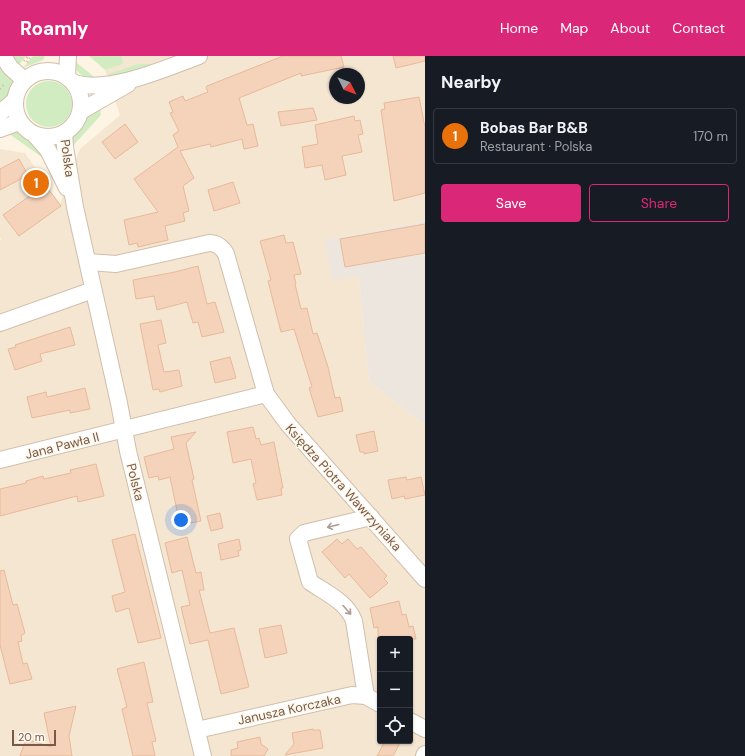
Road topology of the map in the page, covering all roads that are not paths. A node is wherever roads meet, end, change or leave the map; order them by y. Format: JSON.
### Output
{"nodes":[{"id":1,"x":3,"y":56,"type":"edge"},
{"id":2,"x":49,"y":56,"type":"edge"},
{"id":3,"x":68,"y":56,"type":"edge"},
{"id":4,"x":199,"y":56,"type":"edge"},
{"id":5,"x":38,"y":71,"type":"junction"},
{"id":6,"x":71,"y":79,"type":"junction"},
{"id":7,"x":24,"y":80,"type":"junction"},
{"id":8,"x":134,"y":80,"type":"junction"},
{"id":9,"x":14,"y":101,"type":"junction"},
{"id":10,"x":81,"y":111,"type":"junction"},
{"id":11,"x":0,"y":113,"type":"edge"},
{"id":12,"x":20,"y":122,"type":"junction"},
{"id":13,"x":0,"y":129,"type":"edge"},
{"id":14,"x":64,"y":133,"type":"junction"},
{"id":15,"x":35,"y":135,"type":"junction"},
{"id":16,"x":75,"y":207,"type":"junction"},
{"id":17,"x":88,"y":262,"type":"junction"},
{"id":18,"x":93,"y":290,"type":"junction"},
{"id":19,"x":0,"y":323,"type":"edge"},
{"id":20,"x":266,"y":394,"type":"junction"},
{"id":21,"x":124,"y":430,"type":"junction"},
{"id":22,"x":0,"y":460,"type":"edge"},
{"id":23,"x":371,"y":517,"type":"junction"},
{"id":24,"x":425,"y":579,"type":"edge"},
{"id":25,"x":366,"y":696,"type":"junction"},
{"id":26,"x":377,"y":702,"type":"edge"},
{"id":27,"x":413,"y":723,"type":"edge"},
{"id":28,"x":425,"y":729,"type":"edge"},
{"id":29,"x":197,"y":730,"type":"junction"},
{"id":30,"x":202,"y":756,"type":"edge"}],
"edges":[{"from":1,"to":7,"type":"street"},
{"from":2,"to":5,"type":"street"},
{"from":3,"to":6,"type":"street"},
{"from":4,"to":8,"type":"street"},
{"from":5,"to":6,"type":"street"},
{"from":5,"to":7,"type":"street"},
{"from":6,"to":8,"type":"street"},
{"from":6,"to":10,"type":"street"},
{"from":7,"to":9,"type":"street"},
{"from":8,"to":10,"type":"street"},
{"from":9,"to":11,"type":"street"},
{"from":9,"to":12,"type":"street"},
{"from":10,"to":14,"type":"street"},
{"from":12,"to":13,"type":"street"},
{"from":12,"to":15,"type":"street"},
{"from":14,"to":15,"type":"street"},
{"from":14,"to":16,"type":"street","name":"Polska"},
{"from":15,"to":16,"type":"street","name":"Polska"},
{"from":16,"to":17,"type":"street","name":"Polska"},
{"from":17,"to":18,"type":"street","name":"Polska"},
{"from":17,"to":20,"type":"street","name":"Księdza Piotra Wawrzyniaka"},
{"from":18,"to":19,"type":"street"},
{"from":18,"to":21,"type":"street","name":"Polska"},
{"from":20,"to":21,"type":"street"},
{"from":20,"to":23,"type":"street","name":"Księdza Piotra Wawrzyniaka"},
{"from":21,"to":22,"type":"street","name":"Jana Pawła II"},
{"from":21,"to":29,"type":"street","name":"Polska"},
{"from":23,"to":24,"type":"street","name":"Księdza Piotra Wawrzyniaka"},
{"from":23,"to":25,"type":"street","one_way":true},
{"from":25,"to":26,"type":"street"},
{"from":25,"to":29,"type":"street","name":"Janusza Korczaka"},
{"from":27,"to":28,"type":"street"},
{"from":29,"to":30,"type":"street","name":"Polska"}]}
